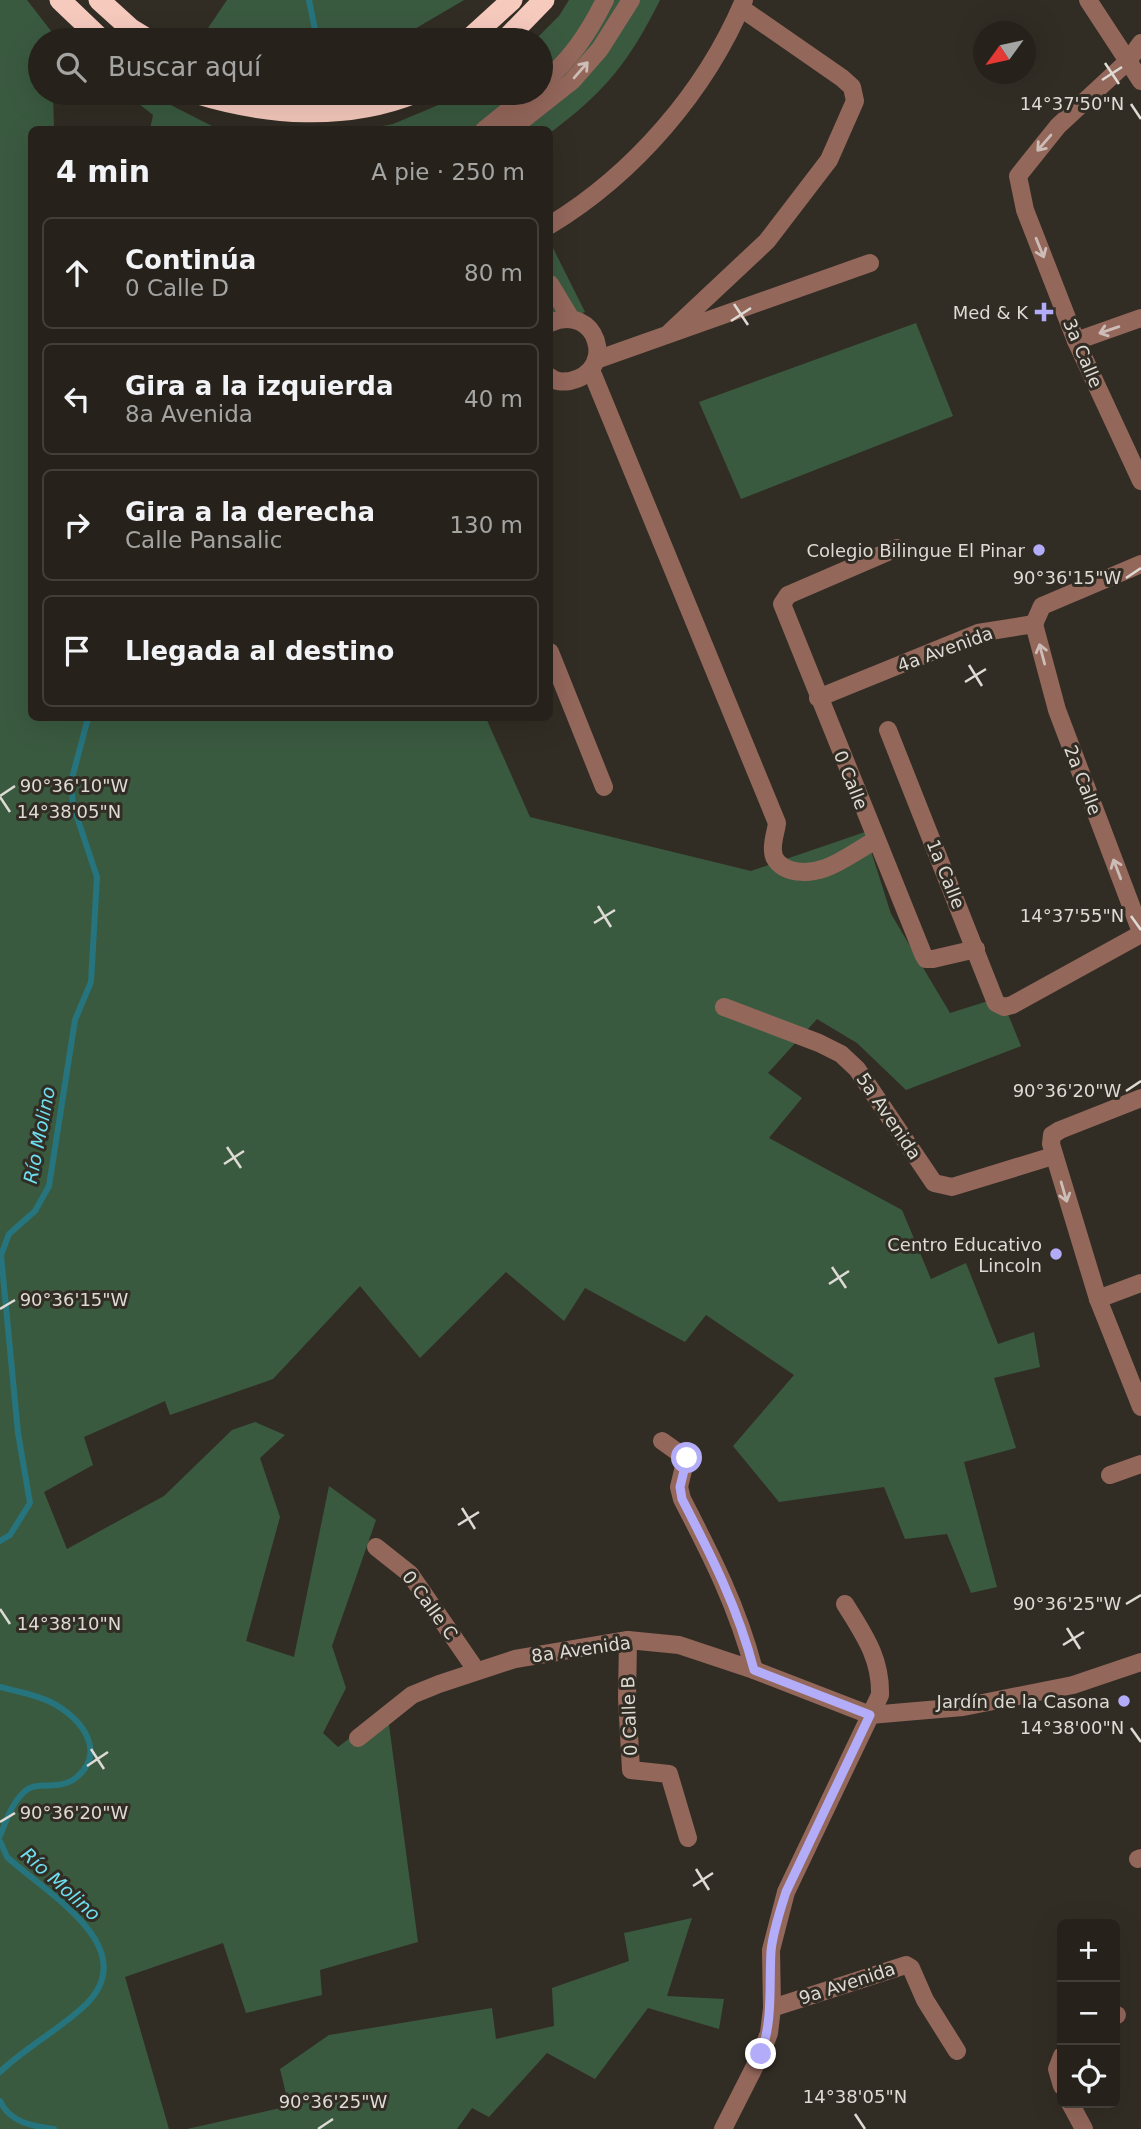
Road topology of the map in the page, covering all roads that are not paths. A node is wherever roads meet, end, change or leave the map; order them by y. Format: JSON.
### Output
{"nodes":[{"id":1,"x":60,"y":0,"type":"edge"},
{"id":2,"x":99,"y":0,"type":"edge"},
{"id":3,"x":512,"y":0,"type":"edge"},
{"id":4,"x":544,"y":0,"type":"edge"},
{"id":5,"x":605,"y":0,"type":"edge"},
{"id":6,"x":631,"y":0,"type":"edge"},
{"id":7,"x":1088,"y":0,"type":"edge"},
{"id":8,"x":743,"y":4,"type":"edge"},
{"id":9,"x":89,"y":28,"type":"edge"},
{"id":10,"x":134,"y":28,"type":"edge"},
{"id":11,"x":481,"y":28,"type":"edge"},
{"id":12,"x":517,"y":28,"type":"edge"},
{"id":13,"x":1141,"y":43,"type":"edge"},
{"id":14,"x":1128,"y":61,"type":"junction"},
{"id":15,"x":553,"y":75,"type":"edge"},
{"id":16,"x":1141,"y":81,"type":"edge"},
{"id":17,"x":553,"y":96,"type":"edge"},
{"id":18,"x":240,"y":105,"type":"edge"},
{"id":19,"x":372,"y":105,"type":"edge"},
{"id":20,"x":515,"y":105,"type":"edge"},
{"id":21,"x":542,"y":105,"type":"edge"},
{"id":22,"x":489,"y":126,"type":"edge"},
{"id":23,"x":515,"y":126,"type":"edge"},
{"id":24,"x":553,"y":223,"type":"edge"},
{"id":25,"x":870,"y":263,"type":"dead end"},
{"id":26,"x":553,"y":289,"type":"edge"},
{"id":27,"x":571,"y":318,"type":"junction"},
{"id":28,"x":1141,"y":318,"type":"edge"},
{"id":29,"x":553,"y":322,"type":"edge"},
{"id":30,"x":670,"y":332,"type":"junction"},
{"id":31,"x":1076,"y":341,"type":"junction"},
{"id":32,"x":593,"y":365,"type":"junction"},
{"id":33,"x":553,"y":380,"type":"edge"},
{"id":34,"x":1141,"y":481,"type":"edge"},
{"id":35,"x":897,"y":548,"type":"dead end"},
{"id":36,"x":1141,"y":564,"type":"edge"},
{"id":37,"x":1034,"y":624,"type":"junction"},
{"id":38,"x":553,"y":660,"type":"edge"},
{"id":39,"x":818,"y":698,"type":"junction"},
{"id":40,"x":888,"y":730,"type":"dead end"},
{"id":41,"x":604,"y":787,"type":"dead end"},
{"id":42,"x":876,"y":840,"type":"junction"},
{"id":43,"x":1141,"y":933,"type":"edge"},
{"id":44,"x":976,"y":948,"type":"junction"},
{"id":45,"x":724,"y":1007,"type":"dead end"},
{"id":46,"x":1141,"y":1098,"type":"edge"},
{"id":47,"x":1053,"y":1156,"type":"junction"},
{"id":48,"x":1141,"y":1283,"type":"edge"},
{"id":49,"x":1098,"y":1299,"type":"junction"},
{"id":50,"x":1141,"y":1407,"type":"edge"},
{"id":51,"x":662,"y":1441,"type":"dead end"},
{"id":52,"x":1141,"y":1464,"type":"edge"},
{"id":53,"x":1110,"y":1475,"type":"dead end"},
{"id":54,"x":376,"y":1547,"type":"dead end"},
{"id":55,"x":845,"y":1604,"type":"dead end"},
{"id":56,"x":628,"y":1640,"type":"junction"},
{"id":57,"x":1141,"y":1661,"type":"edge"},
{"id":58,"x":476,"y":1670,"type":"junction"},
{"id":59,"x":754,"y":1670,"type":"junction"},
{"id":60,"x":870,"y":1715,"type":"junction"},
{"id":61,"x":358,"y":1738,"type":"dead end"},
{"id":62,"x":688,"y":1838,"type":"dead end"},
{"id":63,"x":772,"y":2008,"type":"junction"},
{"id":64,"x":957,"y":2051,"type":"dead end"},
{"id":65,"x":1073,"y":2108,"type":"edge"},
{"id":66,"x":723,"y":2129,"type":"edge"},
{"id":67,"x":1084,"y":2129,"type":"edge"}],
"edges":[{"from":1,"to":9,"type":"highway"},
{"from":2,"to":10,"type":"highway"},
{"from":3,"to":11,"type":"highway"},
{"from":4,"to":12,"type":"highway"},
{"from":5,"to":15,"type":"street"},
{"from":17,"to":6,"type":"street","one_way":true},
{"from":7,"to":14,"type":"street"},
{"from":8,"to":24,"type":"street"},
{"from":8,"to":30,"type":"street"},
{"from":13,"to":14,"type":"street"},
{"from":14,"to":16,"type":"street"},
{"from":14,"to":31,"type":"street","name":"3a Calle","one_way":true},
{"from":18,"to":19,"type":"highway"},
{"from":20,"to":22,"type":"street"},
{"from":23,"to":21,"type":"street","one_way":true},
{"from":25,"to":30,"type":"street"},
{"from":26,"to":27,"type":"street"},
{"from":27,"to":29,"type":"street"},
{"from":27,"to":32,"type":"street"},
{"from":28,"to":31,"type":"street","one_way":true},
{"from":30,"to":32,"type":"street"},
{"from":31,"to":34,"type":"street","name":"3a Calle"},
{"from":32,"to":33,"type":"street"},
{"from":32,"to":42,"type":"street"},
{"from":35,"to":39,"type":"street","name":"0 Calle"},
{"from":36,"to":37,"type":"street"},
{"from":37,"to":39,"type":"street","name":"4a Avenida"},
{"from":43,"to":37,"type":"street","name":"2a Calle","one_way":true},
{"from":38,"to":41,"type":"street"},
{"from":39,"to":42,"type":"street","name":"0 Calle"},
{"from":40,"to":44,"type":"street","name":"1a Calle"},
{"from":42,"to":44,"type":"street","name":"0 Calle"},
{"from":43,"to":44,"type":"street","name":"1a Calle"},
{"from":45,"to":47,"type":"street","name":"5a Avenida"},
{"from":46,"to":47,"type":"street"},
{"from":47,"to":49,"type":"street","one_way":true},
{"from":48,"to":49,"type":"street"},
{"from":49,"to":50,"type":"street"},
{"from":51,"to":59,"type":"street"},
{"from":52,"to":53,"type":"street"},
{"from":54,"to":58,"type":"street","name":"0 Calle C"},
{"from":55,"to":60,"type":"street"},
{"from":56,"to":58,"type":"street","name":"8a Avenida"},
{"from":56,"to":59,"type":"street","name":"8a Avenida"},
{"from":56,"to":62,"type":"street","name":"0 Calle B"},
{"from":57,"to":60,"type":"street","name":"8a Avenida"},
{"from":58,"to":61,"type":"street","name":"8a Avenida"},
{"from":59,"to":60,"type":"street","name":"8a Avenida"},
{"from":60,"to":63,"type":"street"},
{"from":63,"to":64,"type":"street","name":"9a Avenida"},
{"from":63,"to":66,"type":"street"},
{"from":65,"to":67,"type":"street"}]}
